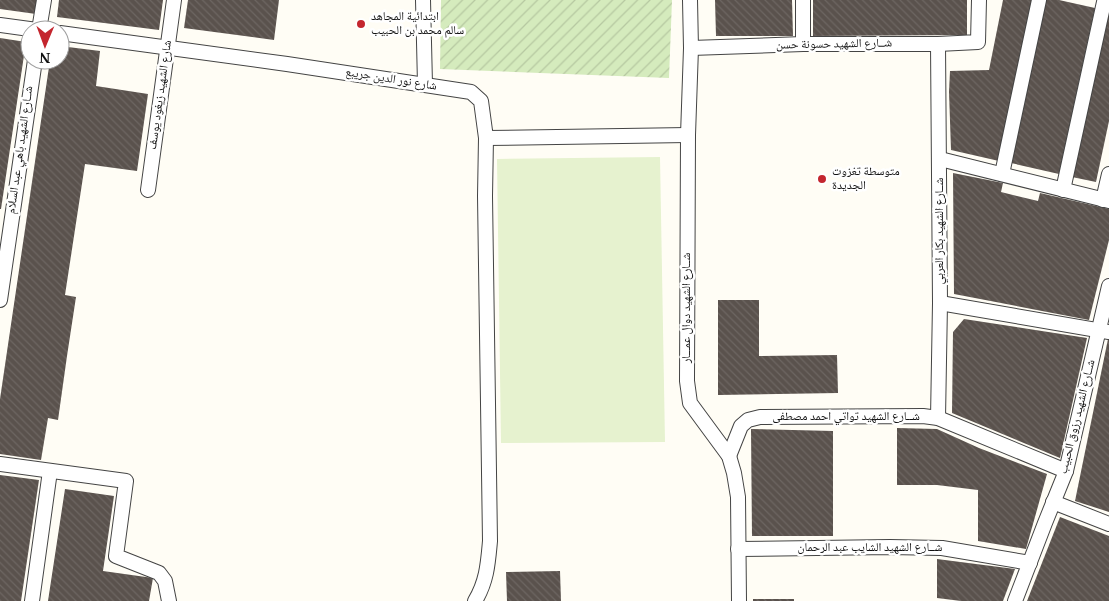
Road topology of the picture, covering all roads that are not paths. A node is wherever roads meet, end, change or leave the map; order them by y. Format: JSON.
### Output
{"nodes":[{"id":1,"x":44,"y":0,"type":"edge"},
{"id":2,"x":174,"y":0,"type":"edge"},
{"id":3,"x":424,"y":0,"type":"edge"},
{"id":4,"x":690,"y":0,"type":"edge"},
{"id":5,"x":803,"y":0,"type":"edge"},
{"id":6,"x":979,"y":0,"type":"edge"},
{"id":7,"x":1039,"y":0,"type":"edge"},
{"id":8,"x":1103,"y":2,"type":"edge"},
{"id":9,"x":40,"y":20,"type":"edge"},
{"id":10,"x":0,"y":25,"type":"edge"},
{"id":11,"x":20,"y":28,"type":"edge"},
{"id":12,"x":70,"y":34,"type":"edge"},
{"id":13,"x":803,"y":44,"type":"junction"},
{"id":14,"x":938,"y":44,"type":"junction"},
{"id":15,"x":167,"y":47,"type":"junction"},
{"id":16,"x":690,"y":48,"type":"junction"},
{"id":17,"x":33,"y":70,"type":"edge"},
{"id":18,"x":425,"y":84,"type":"junction"},
{"id":19,"x":688,"y":135,"type":"junction"},
{"id":20,"x":486,"y":138,"type":"junction"},
{"id":21,"x":940,"y":159,"type":"junction"},
{"id":22,"x":1002,"y":174,"type":"junction"},
{"id":23,"x":1109,"y":174,"type":"edge"},
{"id":24,"x":148,"y":190,"type":"dead end"},
{"id":25,"x":1063,"y":190,"type":"junction"},
{"id":26,"x":1106,"y":200,"type":"edge"},
{"id":27,"x":4,"y":246,"type":"edge"},
{"id":28,"x":1109,"y":286,"type":"edge"},
{"id":29,"x":0,"y":300,"type":"edge"},
{"id":30,"x":940,"y":303,"type":"junction"},
{"id":31,"x":1104,"y":331,"type":"edge"},
{"id":32,"x":938,"y":418,"type":"junction"},
{"id":33,"x":729,"y":456,"type":"junction"},
{"id":34,"x":0,"y":464,"type":"edge"},
{"id":35,"x":50,"y":471,"type":"junction"},
{"id":36,"x":1066,"y":471,"type":"junction"},
{"id":37,"x":1054,"y":502,"type":"junction"},
{"id":38,"x":1109,"y":524,"type":"edge"},
{"id":39,"x":738,"y":548,"type":"junction"},
{"id":40,"x":1030,"y":563,"type":"junction"},
{"id":41,"x":32,"y":601,"type":"edge"},
{"id":42,"x":169,"y":601,"type":"edge"},
{"id":43,"x":475,"y":601,"type":"edge"},
{"id":44,"x":739,"y":601,"type":"edge"},
{"id":45,"x":1015,"y":601,"type":"edge"}],
"edges":[{"from":1,"to":9,"type":"street"},
{"from":2,"to":15,"type":"street","name":"شارع الشهيد زيغود يوسف"},
{"from":3,"to":18,"type":"street"},
{"from":4,"to":16,"type":"street","name":"شــارع الشهيد دوال عمـــار"},
{"from":5,"to":13,"type":"street"},
{"from":6,"to":14,"type":"street","name":"شــارع الشهيد حسونة حسن"},
{"from":7,"to":22,"type":"street"},
{"from":8,"to":25,"type":"street"},
{"from":10,"to":11,"type":"street"},
{"from":12,"to":15,"type":"street","name":"شارع نور الدين جريبع"},
{"from":13,"to":14,"type":"street","name":"شــارع الشهيد حسونة حسن"},
{"from":13,"to":16,"type":"street","name":"شــارع الشهيد حسونة حسن"},
{"from":14,"to":21,"type":"street","name":"شــارع الشهيد بكار العربي"},
{"from":15,"to":18,"type":"street","name":"شارع نور الدين جريبع"},
{"from":15,"to":24,"type":"street","name":"شارع الشهيد زيغود يوسف"},
{"from":16,"to":19,"type":"street","name":"شــارع الشهيد دوال عمـــار"},
{"from":17,"to":27,"type":"street","name":"شــارع الشهيد باهي عبد السلام"},
{"from":18,"to":20,"type":"street","name":"شارع نور الدين جريبع"},
{"from":19,"to":20,"type":"street"},
{"from":19,"to":33,"type":"street","name":"شــارع الشهيد دوال عمـــار"},
{"from":20,"to":43,"type":"street"},
{"from":21,"to":22,"type":"street"},
{"from":21,"to":30,"type":"street","name":"شــارع الشهيد بكار العربي"},
{"from":22,"to":25,"type":"street"},
{"from":23,"to":26,"type":"street"},
{"from":25,"to":26,"type":"street"},
{"from":27,"to":29,"type":"street","name":"شــارع الشهيد باهي عبد السلام"},
{"from":28,"to":31,"type":"street","name":"شــارع الشهيد رزوق الحبيب"},
{"from":30,"to":31,"type":"street"},
{"from":30,"to":32,"type":"street","name":"شــارع الشهيد بكار العربي"},
{"from":31,"to":36,"type":"street","name":"شــارع الشهيد رزوق الحبيب"},
{"from":32,"to":33,"type":"street","name":"شــارع الشهيد تواتي احمد مصطفى"},
{"from":32,"to":36,"type":"street","name":"شــارع الشهيد تواتي احمد مصطفى"},
{"from":33,"to":39,"type":"street","name":"شــارع الشهيد دوال عمـــار"},
{"from":34,"to":35,"type":"street"},
{"from":35,"to":41,"type":"street"},
{"from":35,"to":42,"type":"street"},
{"from":36,"to":37,"type":"street","name":"شــارع الشهيد رزوق الحبيب"},
{"from":37,"to":38,"type":"street"},
{"from":37,"to":40,"type":"street","name":"شــارع الشهيد رزوق الحبيب"},
{"from":39,"to":40,"type":"street","name":"شــارع الشهيد الشايب عبد الرحمان"},
{"from":39,"to":44,"type":"street","name":"شــارع الشهيد دوال عمـــار"},
{"from":40,"to":45,"type":"street","name":"شــارع الشهيد رزوق الحبيب"}]}
